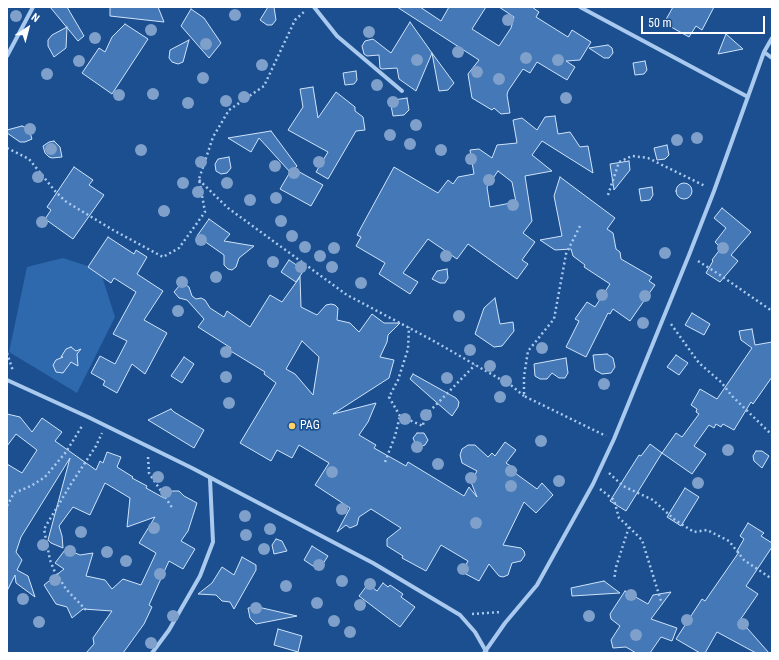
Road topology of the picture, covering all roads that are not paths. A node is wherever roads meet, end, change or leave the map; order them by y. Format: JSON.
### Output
{"nodes":[{"id":1,"x":33,"y":7,"type":"edge"},
{"id":2,"x":314,"y":7,"type":"edge"},
{"id":3,"x":580,"y":7,"type":"edge"},
{"id":4,"x":772,"y":38,"type":"edge"},
{"id":5,"x":764,"y":52,"type":"junction"},
{"id":6,"x":7,"y":56,"type":"edge"},
{"id":7,"x":772,"y":58,"type":"edge"},
{"id":8,"x":402,"y":91,"type":"dead end"},
{"id":9,"x":748,"y":97,"type":"junction"},
{"id":10,"x":7,"y":380,"type":"edge"},
{"id":11,"x":210,"y":479,"type":"junction"},
{"id":12,"x":486,"y":652,"type":"edge"},
{"id":13,"x":152,"y":653,"type":"edge"}],
"edges":[{"from":1,"to":6,"type":"street"},
{"from":2,"to":8,"type":"street"},
{"from":3,"to":9,"type":"street"},
{"from":4,"to":5,"type":"street"},
{"from":5,"to":7,"type":"street"},
{"from":5,"to":9,"type":"street"},
{"from":9,"to":12,"type":"street"},
{"from":10,"to":11,"type":"street"},
{"from":11,"to":12,"type":"street"},
{"from":11,"to":13,"type":"street"}]}
